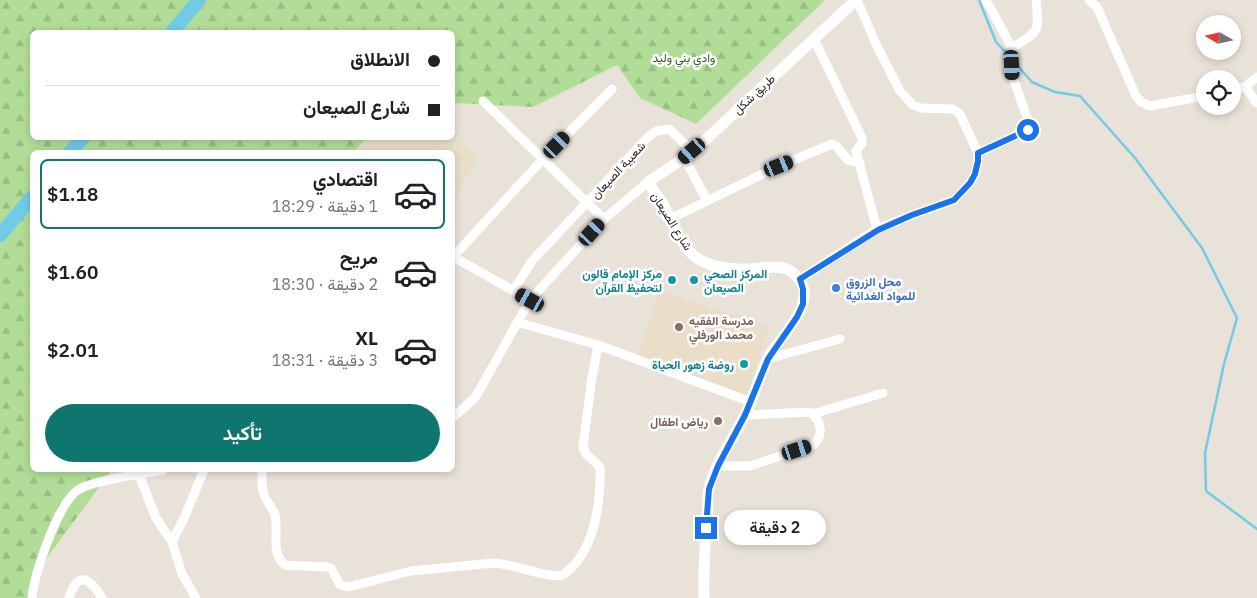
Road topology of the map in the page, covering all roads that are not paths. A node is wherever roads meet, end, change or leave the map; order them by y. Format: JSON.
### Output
{"nodes":[{"id":1,"x":856,"y":0,"type":"edge"},
{"id":2,"x":986,"y":0,"type":"edge"},
{"id":3,"x":1036,"y":0,"type":"edge"},
{"id":4,"x":1089,"y":0,"type":"edge"},
{"id":5,"x":814,"y":39,"type":"junction"},
{"id":6,"x":1012,"y":48,"type":"junction"},
{"id":7,"x":1257,"y":77,"type":"edge"},
{"id":8,"x":1245,"y":87,"type":"junction"},
{"id":9,"x":1241,"y":88,"type":"edge"},
{"id":10,"x":612,"y":89,"type":"dead end"},
{"id":11,"x":1196,"y":98,"type":"edge"},
{"id":12,"x":483,"y":101,"type":"dead end"},
{"id":13,"x":1257,"y":103,"type":"edge"},
{"id":14,"x":978,"y":153,"type":"junction"},
{"id":15,"x":688,"y":155,"type":"junction"},
{"id":16,"x":543,"y":159,"type":"junction"},
{"id":17,"x":860,"y":163,"type":"junction"},
{"id":18,"x":648,"y":182,"type":"junction"},
{"id":19,"x":707,"y":200,"type":"junction"},
{"id":20,"x":588,"y":202,"type":"junction"},
{"id":21,"x":604,"y":219,"type":"junction"},
{"id":22,"x":670,"y":219,"type":"junction"},
{"id":23,"x":878,"y":230,"type":"junction"},
{"id":24,"x":455,"y":254,"type":"edge"},
{"id":25,"x":455,"y":257,"type":"edge"},
{"id":26,"x":800,"y":279,"type":"junction"},
{"id":27,"x":513,"y":291,"type":"junction"},
{"id":28,"x":530,"y":300,"type":"junction"},
{"id":29,"x":517,"y":322,"type":"junction"},
{"id":30,"x":840,"y":339,"type":"dead end"},
{"id":31,"x":598,"y":345,"type":"junction"},
{"id":32,"x":768,"y":359,"type":"junction"},
{"id":33,"x":883,"y":393,"type":"dead end"},
{"id":34,"x":751,"y":402,"type":"junction"},
{"id":35,"x":813,"y":414,"type":"junction"},
{"id":36,"x":745,"y":415,"type":"junction"},
{"id":37,"x":455,"y":416,"type":"edge"},
{"id":38,"x":718,"y":466,"type":"junction"},
{"id":39,"x":153,"y":472,"type":"edge"},
{"id":40,"x":203,"y":472,"type":"edge"},
{"id":41,"x":262,"y":472,"type":"edge"},
{"id":42,"x":139,"y":475,"type":"junction"},
{"id":43,"x":172,"y":542,"type":"junction"},
{"id":44,"x":32,"y":598,"type":"edge"},
{"id":45,"x":69,"y":598,"type":"edge"},
{"id":46,"x":102,"y":598,"type":"edge"},
{"id":47,"x":196,"y":598,"type":"edge"},
{"id":48,"x":704,"y":598,"type":"edge"}],
"edges":[{"from":1,"to":5,"type":"main road","name":"طريق شكل"},
{"from":1,"to":14,"type":"street"},
{"from":2,"to":6,"type":"street"},
{"from":3,"to":6,"type":"street"},
{"from":4,"to":11,"type":"street"},
{"from":5,"to":15,"type":"main road","name":"طريق شكل"},
{"from":5,"to":17,"type":"street"},
{"from":6,"to":14,"type":"street"},
{"from":7,"to":8,"type":"street"},
{"from":8,"to":9,"type":"street"},
{"from":8,"to":13,"type":"street"},
{"from":10,"to":16,"type":"street"},
{"from":12,"to":16,"type":"street"},
{"from":14,"to":23,"type":"street"},
{"from":15,"to":18,"type":"main road","name":"طريق شكل"},
{"from":15,"to":19,"type":"street"},
{"from":15,"to":20,"type":"street","name":"شعبية الصيعان"},
{"from":16,"to":20,"type":"street"},
{"from":16,"to":24,"type":"street"},
{"from":17,"to":19,"type":"street"},
{"from":17,"to":23,"type":"street"},
{"from":18,"to":21,"type":"street"},
{"from":18,"to":22,"type":"main road","name":"شارع الصيعان"},
{"from":19,"to":22,"type":"street"},
{"from":20,"to":21,"type":"street"},
{"from":20,"to":27,"type":"street","name":"شعبية الصيعان"},
{"from":21,"to":28,"type":"street"},
{"from":22,"to":26,"type":"main road","name":"شارع الصيعان"},
{"from":23,"to":26,"type":"street"},
{"from":25,"to":27,"type":"street"},
{"from":26,"to":32,"type":"main road"},
{"from":27,"to":28,"type":"street"},
{"from":28,"to":29,"type":"street"},
{"from":29,"to":31,"type":"street"},
{"from":29,"to":37,"type":"street"},
{"from":30,"to":32,"type":"street"},
{"from":31,"to":34,"type":"street"},
{"from":31,"to":41,"type":"street"},
{"from":32,"to":34,"type":"main road"},
{"from":33,"to":35,"type":"street"},
{"from":34,"to":36,"type":"main road"},
{"from":35,"to":36,"type":"street"},
{"from":35,"to":38,"type":"street"},
{"from":36,"to":38,"type":"main road"},
{"from":38,"to":48,"type":"main road"},
{"from":39,"to":42,"type":"street"},
{"from":40,"to":43,"type":"street"},
{"from":42,"to":43,"type":"street"},
{"from":42,"to":44,"type":"street"},
{"from":43,"to":47,"type":"street"},
{"from":45,"to":46,"type":"street"}]}
